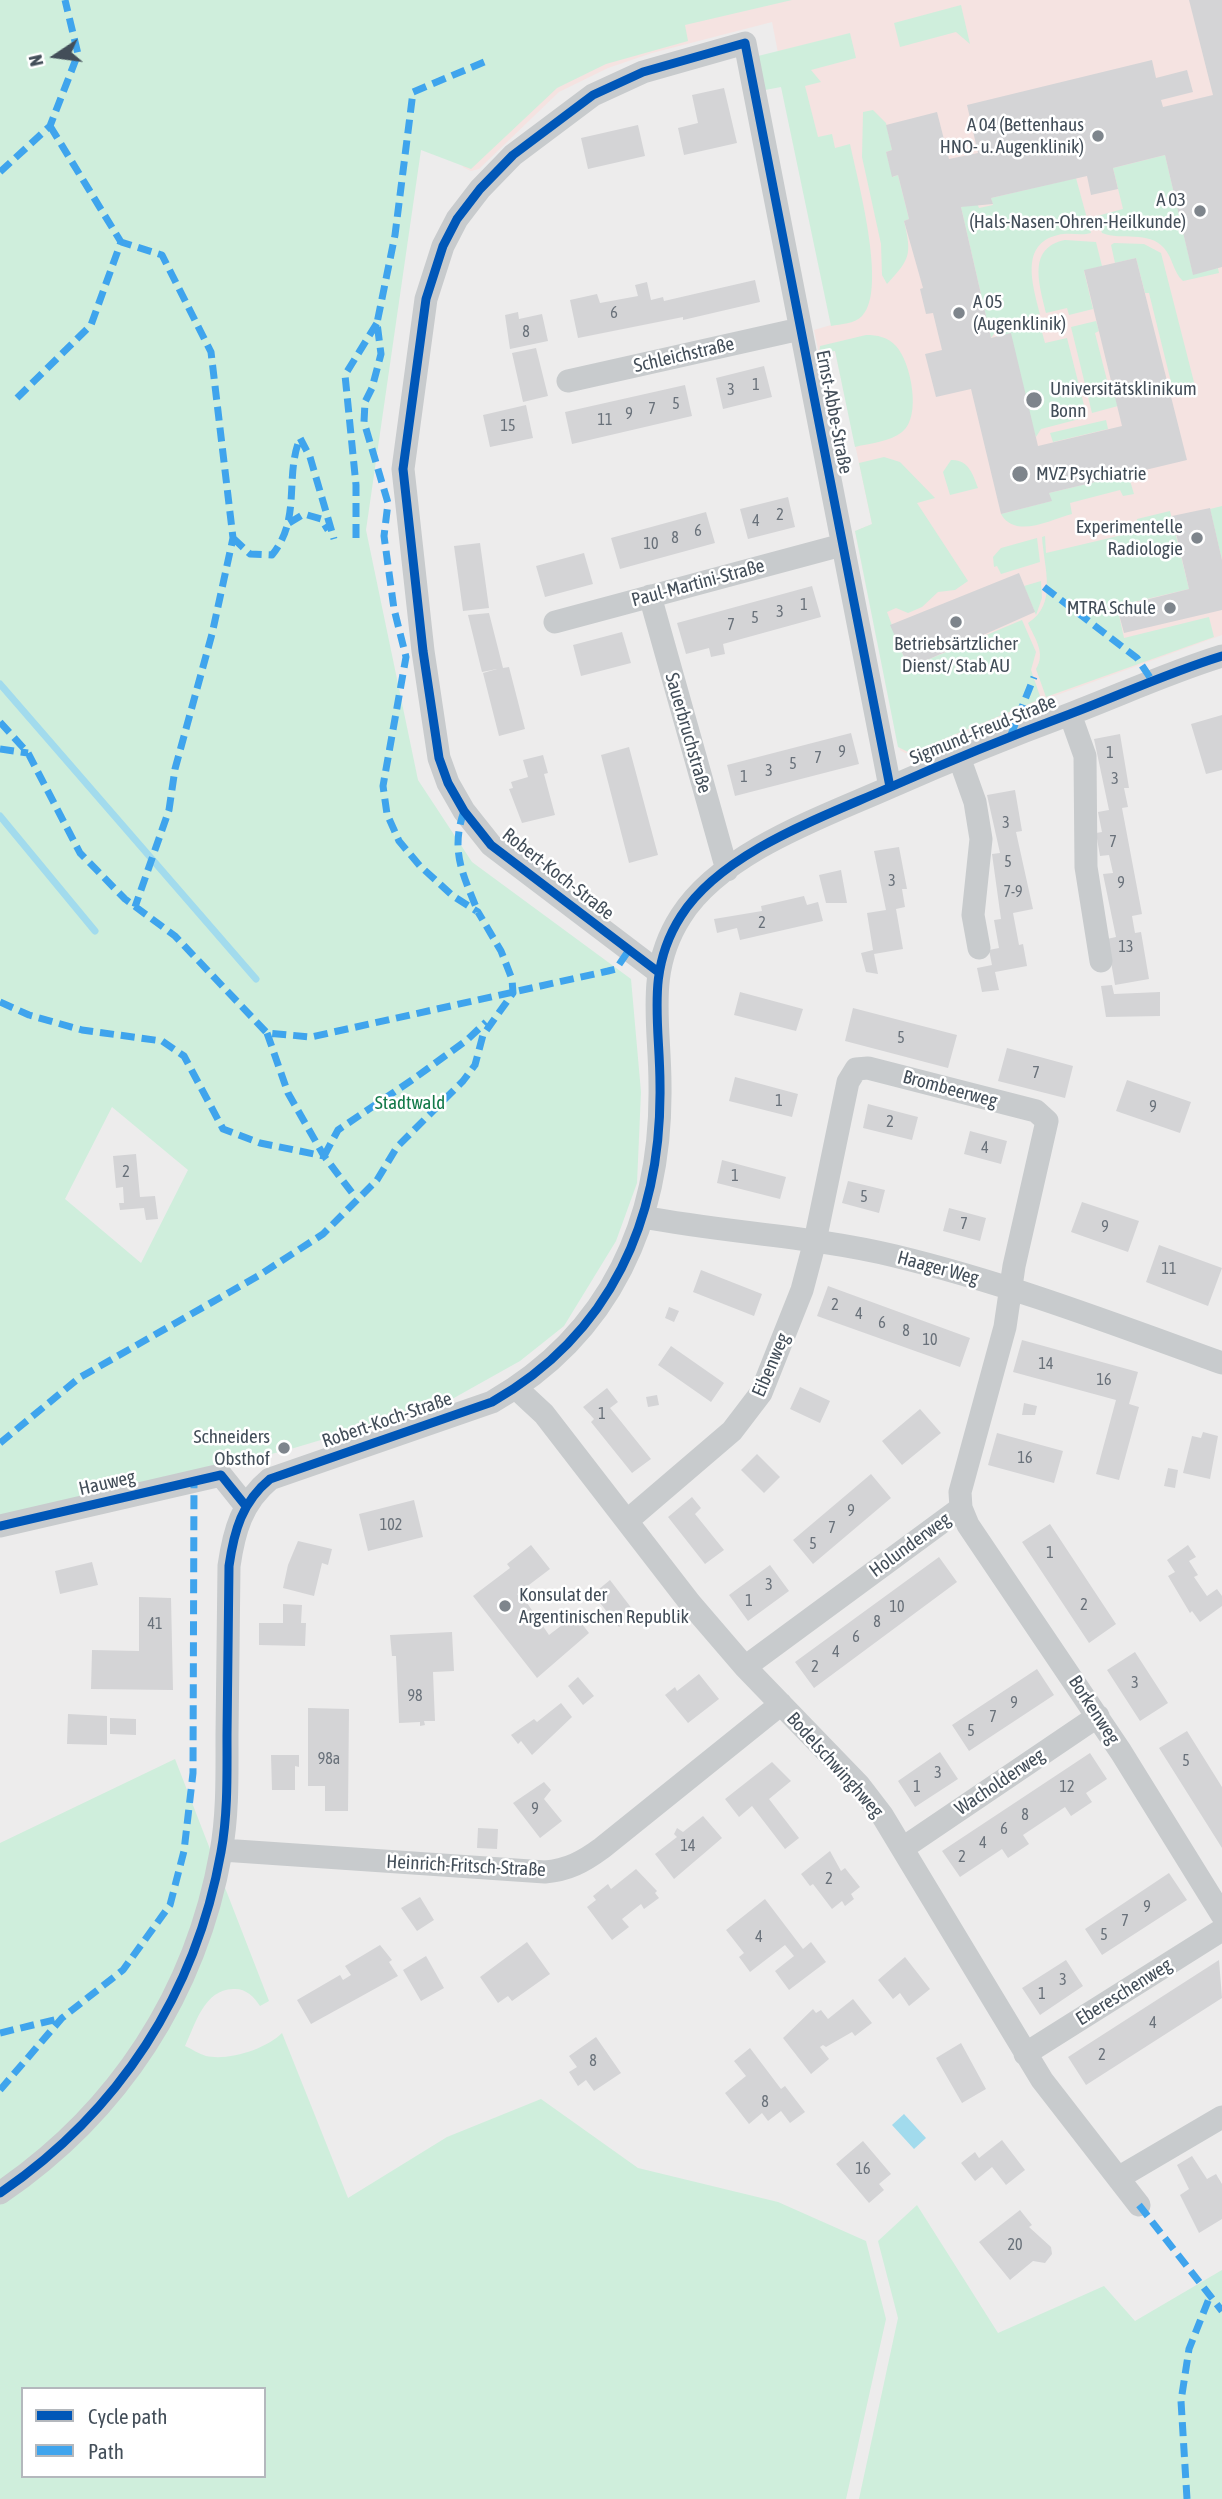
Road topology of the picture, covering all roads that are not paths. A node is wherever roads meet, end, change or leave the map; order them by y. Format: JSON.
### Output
{"nodes":[{"id":1,"x":745,"y":43,"type":"joint"},
{"id":2,"x":800,"y":329,"type":"junction"},
{"id":3,"x":568,"y":381,"type":"dead end"},
{"id":4,"x":842,"y":545,"type":"junction"},
{"id":5,"x":650,"y":596,"type":"junction"},
{"id":6,"x":555,"y":622,"type":"dead end"},
{"id":7,"x":1222,"y":656,"type":"edge"},
{"id":8,"x":1070,"y":714,"type":"junction"},
{"id":9,"x":959,"y":757,"type":"junction"},
{"id":10,"x":890,"y":787,"type":"junction"},
{"id":11,"x":727,"y":870,"type":"junction"},
{"id":12,"x":979,"y":948,"type":"dead end"},
{"id":13,"x":1101,"y":961,"type":"dead end"},
{"id":14,"x":657,"y":971,"type":"junction"},
{"id":15,"x":643,"y":1217,"type":"junction"},
{"id":16,"x":815,"y":1241,"type":"junction"},
{"id":17,"x":1011,"y":1287,"type":"junction"},
{"id":18,"x":1222,"y":1363,"type":"edge"},
{"id":19,"x":516,"y":1388,"type":"junction"},
{"id":20,"x":245,"y":1505,"type":"junction"},
{"id":21,"x":961,"y":1508,"type":"junction"},
{"id":22,"x":628,"y":1520,"type":"junction"},
{"id":23,"x":0,"y":1526,"type":"edge"},
{"id":24,"x":745,"y":1667,"type":"junction"},
{"id":25,"x":781,"y":1704,"type":"junction"},
{"id":26,"x":1098,"y":1716,"type":"junction"},
{"id":27,"x":903,"y":1848,"type":"junction"},
{"id":28,"x":222,"y":1850,"type":"junction"},
{"id":29,"x":1222,"y":1915,"type":"edge"},
{"id":30,"x":1222,"y":1930,"type":"edge"},
{"id":31,"x":1025,"y":2054,"type":"junction"},
{"id":32,"x":1222,"y":2117,"type":"edge"},
{"id":33,"x":1118,"y":2178,"type":"junction"},
{"id":34,"x":0,"y":2193,"type":"edge"},
{"id":35,"x":1139,"y":2205,"type":"dead end"}],
"edges":[{"from":1,"to":2,"type":"street","name":"Ernst-Abbe-Straße"},
{"from":1,"to":14,"type":"street","name":"Robert-Koch-Straße"},
{"from":2,"to":3,"type":"street","name":"Schleichstraße"},
{"from":2,"to":4,"type":"street","name":"Ernst-Abbe-Straße"},
{"from":4,"to":5,"type":"street","name":"Paul-Martini-Straße"},
{"from":4,"to":10,"type":"street","name":"Ernst-Abbe-Straße"},
{"from":5,"to":6,"type":"street","name":"Paul-Martini-Straße"},
{"from":5,"to":11,"type":"street","name":"Sauerbruchstraße"},
{"from":7,"to":8,"type":"street","name":"Sigmund-Freud-Straße"},
{"from":8,"to":9,"type":"street","name":"Sigmund-Freud-Straße"},
{"from":8,"to":13,"type":"street"},
{"from":9,"to":10,"type":"street","name":"Sigmund-Freud-Straße"},
{"from":9,"to":12,"type":"street"},
{"from":10,"to":11,"type":"street","name":"Sigmund-Freud-Straße"},
{"from":11,"to":14,"type":"street","name":"Sigmund-Freud-Straße"},
{"from":14,"to":15,"type":"street","name":"Robert-Koch-Straße"},
{"from":15,"to":16,"type":"street","name":"Haager Weg"},
{"from":15,"to":19,"type":"street","name":"Robert-Koch-Straße"},
{"from":16,"to":17,"type":"street","name":"Haager Weg"},
{"from":16,"to":17,"type":"street","name":"Brombeerweg"},
{"from":16,"to":22,"type":"street","name":"Eibenweg"},
{"from":17,"to":18,"type":"street","name":"Haager Weg"},
{"from":17,"to":21,"type":"street","name":"Holunderweg"},
{"from":19,"to":20,"type":"street","name":"Robert-Koch-Straße"},
{"from":19,"to":22,"type":"street","name":"Bodelschwinghweg"},
{"from":20,"to":23,"type":"street","name":"Hauweg"},
{"from":20,"to":28,"type":"street","name":"Robert-Koch-Straße"},
{"from":21,"to":24,"type":"street","name":"Holunderweg"},
{"from":21,"to":26,"type":"street","name":"Borkenweg"},
{"from":22,"to":24,"type":"street","name":"Bodelschwinghweg"},
{"from":24,"to":25,"type":"street","name":"Bodelschwinghweg"},
{"from":25,"to":27,"type":"street","name":"Bodelschwinghweg"},
{"from":25,"to":28,"type":"street","name":"Heinrich-Fritsch-Straße"},
{"from":26,"to":27,"type":"street","name":"Wacholderweg"},
{"from":26,"to":29,"type":"street","name":"Borkenweg"},
{"from":27,"to":31,"type":"street","name":"Bodelschwinghweg"},
{"from":28,"to":34,"type":"street","name":"Robert-Koch-Straße"},
{"from":30,"to":31,"type":"street","name":"Ebereschenweg"},
{"from":31,"to":33,"type":"street","name":"Bodelschwinghweg"},
{"from":32,"to":33,"type":"street"},
{"from":33,"to":35,"type":"street","name":"Bodelschwinghweg"}]}
